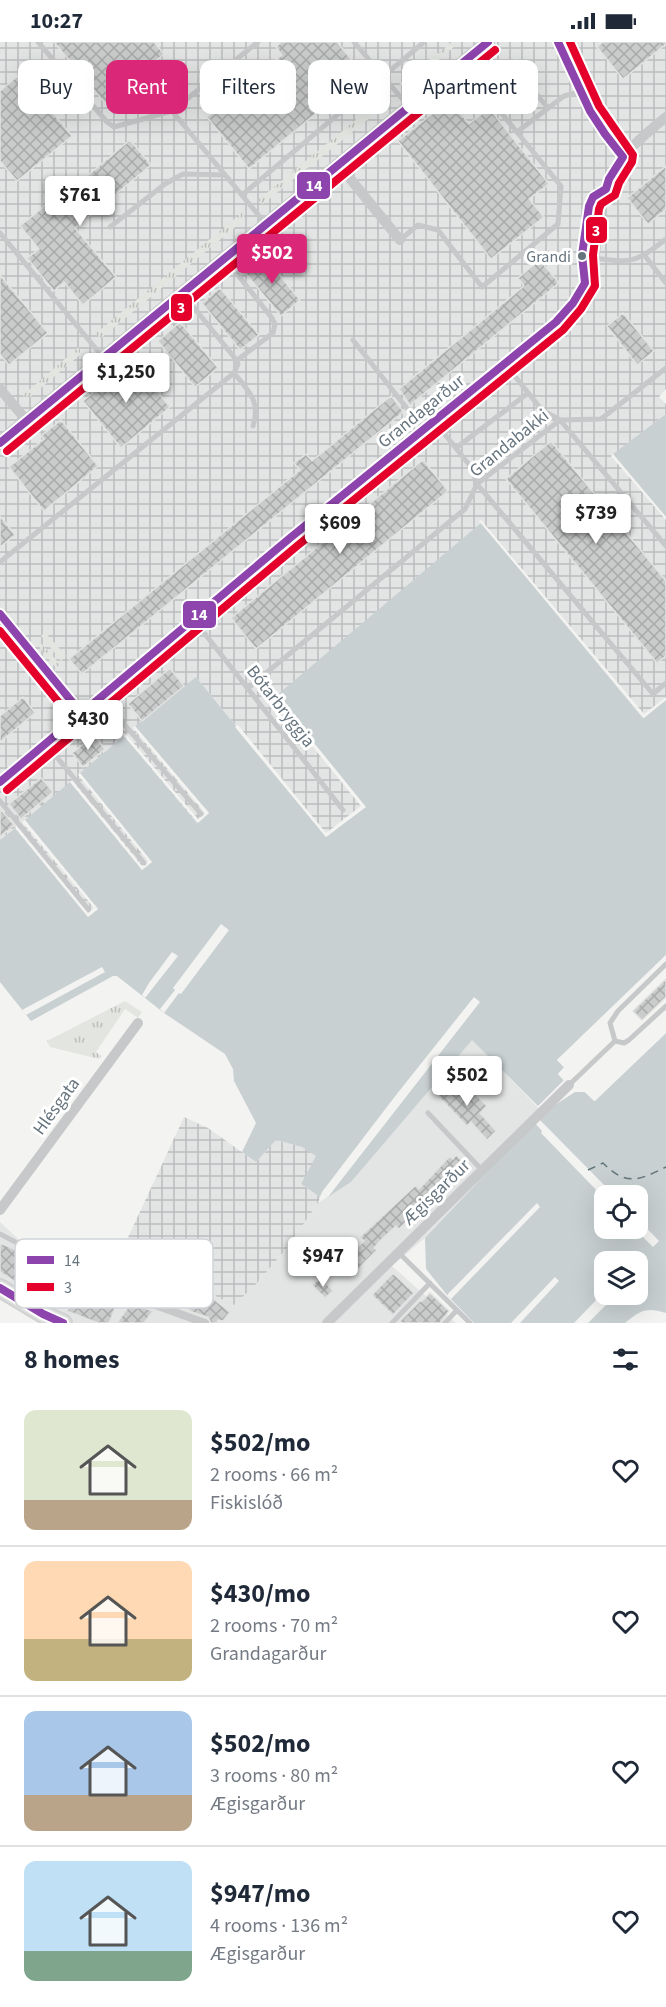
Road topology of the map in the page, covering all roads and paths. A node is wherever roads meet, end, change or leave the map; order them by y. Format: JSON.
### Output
{"nodes":[{"id":1,"x":38,"y":42,"type":"edge"},
{"id":2,"x":258,"y":42,"type":"edge"},
{"id":3,"x":354,"y":42,"type":"edge"},
{"id":4,"x":424,"y":42,"type":"edge"},
{"id":5,"x":488,"y":42,"type":"edge"},
{"id":6,"x":558,"y":42,"type":"edge"},
{"id":7,"x":369,"y":60,"type":"edge"},
{"id":8,"x":466,"y":60,"type":"edge"},
{"id":9,"x":390,"y":69,"type":"edge"},
{"id":10,"x":390,"y":84,"type":"edge"},
{"id":11,"x":581,"y":92,"type":"junction"},
{"id":12,"x":538,"y":96,"type":"edge"},
{"id":13,"x":188,"y":98,"type":"edge"},
{"id":14,"x":402,"y":99,"type":"edge"},
{"id":15,"x":548,"y":108,"type":"junction"},
{"id":16,"x":402,"y":113,"type":"edge"},
{"id":17,"x":161,"y":114,"type":"edge"},
{"id":18,"x":174,"y":114,"type":"edge"},
{"id":19,"x":336,"y":114,"type":"edge"},
{"id":20,"x":503,"y":114,"type":"edge"},
{"id":21,"x":666,"y":117,"type":"edge"},
{"id":22,"x":518,"y":132,"type":"junction"},
{"id":23,"x":622,"y":157,"type":"junction"},
{"id":24,"x":339,"y":165,"type":"junction"},
{"id":25,"x":225,"y":175,"type":"junction"},
{"id":26,"x":606,"y":189,"type":"junction"},
{"id":27,"x":242,"y":195,"type":"junction"},
{"id":28,"x":266,"y":225,"type":"junction"},
{"id":29,"x":110,"y":227,"type":"dead end"},
{"id":30,"x":0,"y":232,"type":"edge"},
{"id":31,"x":666,"y":239,"type":"edge"},
{"id":32,"x":400,"y":240,"type":"joint"},
{"id":33,"x":645,"y":256,"type":"junction"},
{"id":34,"x":594,"y":258,"type":"junction"},
{"id":35,"x":237,"y":274,"type":"dead end"},
{"id":36,"x":585,"y":283,"type":"junction"},
{"id":37,"x":666,"y":283,"type":"edge"},
{"id":38,"x":183,"y":294,"type":"junction"},
{"id":39,"x":353,"y":340,"type":"dead end"},
{"id":40,"x":104,"y":358,"type":"junction"},
{"id":41,"x":236,"y":362,"type":"junction"},
{"id":42,"x":505,"y":364,"type":"junction"},
{"id":43,"x":666,"y":368,"type":"edge"},
{"id":44,"x":234,"y":373,"type":"junction"},
{"id":45,"x":0,"y":389,"type":"edge"},
{"id":46,"x":528,"y":393,"type":"junction"},
{"id":47,"x":560,"y":420,"type":"junction"},
{"id":48,"x":27,"y":422,"type":"junction"},
{"id":49,"x":435,"y":422,"type":"junction"},
{"id":50,"x":253,"y":426,"type":"dead end"},
{"id":51,"x":424,"y":430,"type":"junction"},
{"id":52,"x":0,"y":443,"type":"edge"},
{"id":53,"x":456,"y":448,"type":"junction"},
{"id":54,"x":477,"y":484,"type":"junction"},
{"id":55,"x":666,"y":546,"type":"edge"},
{"id":56,"x":0,"y":562,"type":"edge"},
{"id":57,"x":0,"y":614,"type":"edge"},
{"id":58,"x":194,"y":620,"type":"junction"},
{"id":59,"x":666,"y":683,"type":"edge"},
{"id":60,"x":248,"y":688,"type":"junction"},
{"id":61,"x":101,"y":697,"type":"junction"},
{"id":62,"x":82,"y":714,"type":"junction"},
{"id":63,"x":46,"y":744,"type":"junction"},
{"id":64,"x":0,"y":782,"type":"edge"},
{"id":65,"x":0,"y":801,"type":"edge"},
{"id":66,"x":343,"y":810,"type":"dead end"},
{"id":67,"x":201,"y":814,"type":"dead end"},
{"id":68,"x":144,"y":863,"type":"dead end"},
{"id":69,"x":88,"y":909,"type":"dead end"},
{"id":70,"x":666,"y":964,"type":"edge"},
{"id":71,"x":666,"y":1006,"type":"edge"},
{"id":72,"x":138,"y":1023,"type":"dead end"},
{"id":73,"x":615,"y":1041,"type":"junction"},
{"id":74,"x":569,"y":1085,"type":"joint"},
{"id":75,"x":428,"y":1113,"type":"dead end"},
{"id":76,"x":482,"y":1170,"type":"junction"},
{"id":77,"x":0,"y":1210,"type":"edge"},
{"id":78,"x":0,"y":1234,"type":"edge"},
{"id":79,"x":15,"y":1242,"type":"edge"},
{"id":80,"x":397,"y":1252,"type":"junction"},
{"id":81,"x":430,"y":1283,"type":"junction"},
{"id":82,"x":0,"y":1288,"type":"edge"},
{"id":83,"x":15,"y":1297,"type":"edge"},
{"id":84,"x":33,"y":1308,"type":"edge"},
{"id":85,"x":163,"y":1308,"type":"edge"},
{"id":86,"x":457,"y":1310,"type":"junction"},
{"id":87,"x":63,"y":1323,"type":"edge"},
{"id":88,"x":205,"y":1323,"type":"edge"},
{"id":89,"x":327,"y":1323,"type":"edge"},
{"id":90,"x":392,"y":1323,"type":"edge"},
{"id":91,"x":445,"y":1323,"type":"edge"},
{"id":92,"x":470,"y":1323,"type":"edge"}],
"edges":[{"from":1,"to":17,"type":"lane"},
{"from":2,"to":13,"type":"lane"},
{"from":3,"to":7,"type":"lane"},
{"from":4,"to":9,"type":"lane"},
{"from":5,"to":8,"type":"street"},
{"from":6,"to":11,"type":"street"},
{"from":10,"to":14,"type":"lane"},
{"from":11,"to":15,"type":"lane"},
{"from":11,"to":23,"type":"street"},
{"from":12,"to":15,"type":"lane"},
{"from":15,"to":22,"type":"lane"},
{"from":16,"to":24,"type":"street"},
{"from":18,"to":25,"type":"lane"},
{"from":19,"to":27,"type":"lane"},
{"from":20,"to":22,"type":"lane"},
{"from":21,"to":23,"type":"street","name":"Grandagarður"},
{"from":22,"to":32,"type":"lane"},
{"from":23,"to":26,"type":"street","name":"Grandagarður"},
{"from":24,"to":28,"type":"street"},
{"from":24,"to":32,"type":"street"},
{"from":25,"to":27,"type":"lane"},
{"from":25,"to":29,"type":"lane"},
{"from":26,"to":34,"type":"street","name":"Grandagarður"},
{"from":26,"to":36,"type":"lane"},
{"from":27,"to":28,"type":"lane"},
{"from":28,"to":38,"type":"street"},
{"from":30,"to":40,"type":"lane"},
{"from":31,"to":33,"type":"lane"},
{"from":33,"to":34,"type":"lane"},
{"from":33,"to":37,"type":"lane"},
{"from":34,"to":36,"type":"street","name":"Grandagarður"},
{"from":35,"to":41,"type":"lane"},
{"from":36,"to":42,"type":"street","name":"Grandagarður"},
{"from":38,"to":40,"type":"street"},
{"from":38,"to":41,"type":"lane"},
{"from":39,"to":51,"type":"lane"},
{"from":40,"to":48,"type":"street"},
{"from":41,"to":44,"type":"lane"},
{"from":42,"to":46,"type":"lane"},
{"from":42,"to":49,"type":"street","name":"Grandagarður"},
{"from":43,"to":47,"type":"lane","name":"Grandabakki"},
{"from":44,"to":50,"type":"lane"},
{"from":44,"to":56,"type":"lane"},
{"from":45,"to":48,"type":"street"},
{"from":46,"to":47,"type":"lane"},
{"from":46,"to":53,"type":"lane"},
{"from":47,"to":54,"type":"lane","name":"Grandabakki"},
{"from":47,"to":55,"type":"lane"},
{"from":48,"to":52,"type":"street"},
{"from":49,"to":51,"type":"street","name":"Grandagarður"},
{"from":49,"to":53,"type":"lane"},
{"from":51,"to":58,"type":"street","name":"Grandagarður"},
{"from":53,"to":54,"type":"lane"},
{"from":54,"to":59,"type":"lane"},
{"from":54,"to":60,"type":"lane","name":"Grandabakki"},
{"from":57,"to":62,"type":"street"},
{"from":58,"to":60,"type":"lane","name":"Bótarbryggja"},
{"from":58,"to":61,"type":"street","name":"Grandagarður"},
{"from":60,"to":66,"type":"lane","name":"Bótarbryggja"},
{"from":61,"to":62,"type":"street","name":"Grandagarður"},
{"from":61,"to":67,"type":"lane"},
{"from":62,"to":63,"type":"street","name":"Grandagarður"},
{"from":63,"to":64,"type":"street","name":"Grandagarður"},
{"from":63,"to":68,"type":"lane"},
{"from":65,"to":69,"type":"lane"},
{"from":70,"to":73,"type":"lane"},
{"from":71,"to":73,"type":"lane"},
{"from":72,"to":77,"type":"street","name":"Hlésgata"},
{"from":73,"to":74,"type":"lane"},
{"from":74,"to":76,"type":"street","name":"Ægisgarður"},
{"from":75,"to":76,"type":"lane"},
{"from":76,"to":80,"type":"street","name":"Ægisgarður"},
{"from":78,"to":79,"type":"lane"},
{"from":80,"to":81,"type":"lane"},
{"from":80,"to":89,"type":"street","name":"Ægisgarður"},
{"from":81,"to":86,"type":"lane"},
{"from":81,"to":90,"type":"lane"},
{"from":82,"to":83,"type":"main road"},
{"from":84,"to":87,"type":"main road"},
{"from":85,"to":88,"type":"street"},
{"from":86,"to":91,"type":"lane"},
{"from":86,"to":92,"type":"lane"}]}
